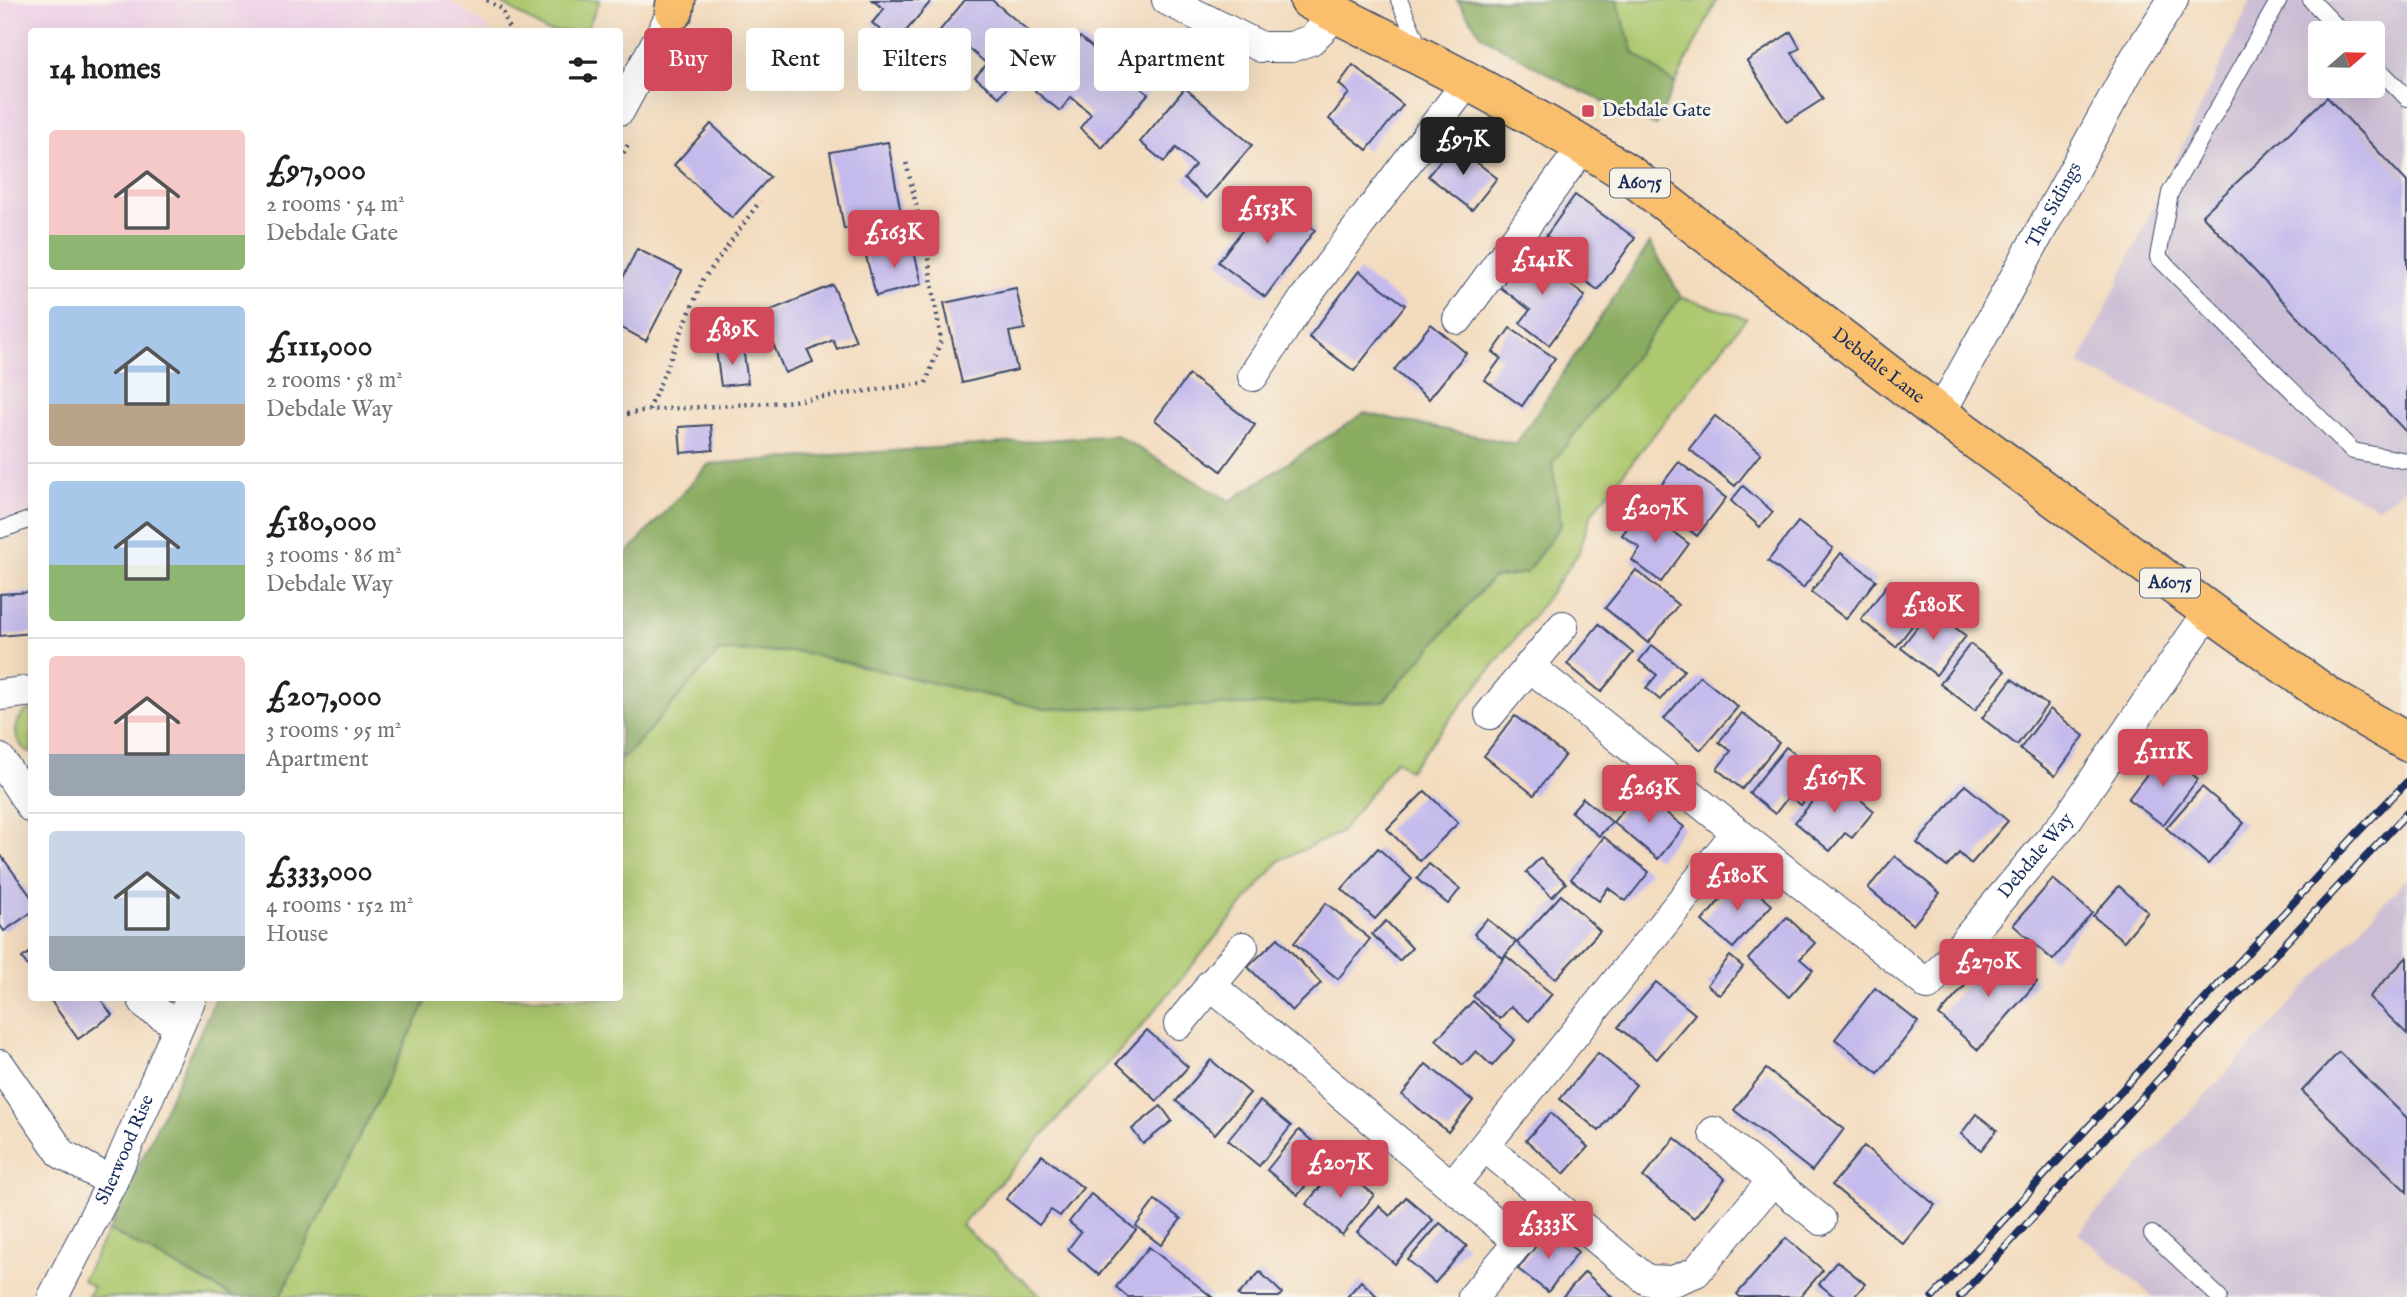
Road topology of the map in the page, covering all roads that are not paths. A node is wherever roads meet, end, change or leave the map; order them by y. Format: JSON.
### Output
{"nodes":[{"id":1,"x":1167,"y":0,"type":"edge"},
{"id":2,"x":1399,"y":0,"type":"edge"},
{"id":3,"x":2173,"y":0,"type":"edge"},
{"id":4,"x":2279,"y":0,"type":"edge"},
{"id":5,"x":2311,"y":0,"type":"edge"},
{"id":6,"x":678,"y":3,"type":"edge"},
{"id":7,"x":1323,"y":7,"type":"edge"},
{"id":8,"x":2331,"y":21,"type":"edge"},
{"id":9,"x":1425,"y":61,"type":"junction"},
{"id":10,"x":2385,"y":75,"type":"edge"},
{"id":11,"x":1469,"y":80,"type":"junction"},
{"id":12,"x":2407,"y":98,"type":"edge"},
{"id":13,"x":623,"y":104,"type":"edge"},
{"id":14,"x":1584,"y":145,"type":"junction"},
{"id":15,"x":1458,"y":319,"type":"dead end"},
{"id":16,"x":1253,"y":376,"type":"dead end"},
{"id":17,"x":1940,"y":414,"type":"junction"},
{"id":18,"x":2407,"y":461,"type":"edge"},
{"id":19,"x":28,"y":520,"type":"edge"},
{"id":20,"x":0,"y":530,"type":"edge"},
{"id":21,"x":2209,"y":611,"type":"junction"},
{"id":22,"x":1563,"y":625,"type":"dead end"},
{"id":23,"x":1529,"y":666,"type":"junction"},
{"id":24,"x":28,"y":692,"type":"edge"},
{"id":25,"x":0,"y":695,"type":"edge"},
{"id":26,"x":1490,"y":715,"type":"dead end"},
{"id":27,"x":2407,"y":742,"type":"edge"},
{"id":28,"x":0,"y":759,"type":"edge"},
{"id":29,"x":28,"y":802,"type":"edge"},
{"id":30,"x":1737,"y":832,"type":"junction"},
{"id":31,"x":1243,"y":947,"type":"dead end"},
{"id":32,"x":1210,"y":985,"type":"junction"},
{"id":33,"x":144,"y":1001,"type":"edge"},
{"id":34,"x":190,"y":1001,"type":"edge"},
{"id":35,"x":1179,"y":1024,"type":"dead end"},
{"id":36,"x":178,"y":1025,"type":"junction"},
{"id":37,"x":0,"y":1065,"type":"edge"},
{"id":38,"x":1714,"y":1132,"type":"dead end"},
{"id":39,"x":1485,"y":1147,"type":"junction"},
{"id":40,"x":1773,"y":1180,"type":"junction"},
{"id":41,"x":112,"y":1182,"type":"junction"},
{"id":42,"x":1452,"y":1186,"type":"junction"},
{"id":43,"x":1551,"y":1203,"type":"junction"},
{"id":44,"x":1821,"y":1220,"type":"dead end"},
{"id":45,"x":2152,"y":1234,"type":"dead end"},
{"id":46,"x":1519,"y":1242,"type":"junction"},
{"id":47,"x":53,"y":1297,"type":"edge"},
{"id":48,"x":1473,"y":1297,"type":"edge"},
{"id":49,"x":2219,"y":1297,"type":"edge"}],
"edges":[{"from":1,"to":7,"type":"street","name":"Debdale Lane"},
{"from":2,"to":9,"type":"lane"},
{"from":3,"to":17,"type":"street","name":"The Sidings"},
{"from":4,"to":18,"type":"lane"},
{"from":5,"to":8,"type":"lane"},
{"from":6,"to":13,"type":"street"},
{"from":7,"to":9,"type":"main road","name":"Debdale Lane","number":"A6075"},
{"from":9,"to":11,"type":"main road","name":"Debdale Lane","number":"A6075"},
{"from":10,"to":12,"type":"lane"},
{"from":11,"to":14,"type":"main road","name":"Debdale Lane","number":"A6075"},
{"from":11,"to":16,"type":"street"},
{"from":14,"to":15,"type":"street"},
{"from":14,"to":17,"type":"main road","name":"Debdale Lane","number":"A6075"},
{"from":17,"to":21,"type":"main road","name":"Debdale Lane","number":"A6075"},
{"from":19,"to":20,"type":"lane"},
{"from":21,"to":27,"type":"main road","name":"Debdale Lane","number":"A6075"},
{"from":21,"to":30,"type":"street","name":"Debdale Way"},
{"from":22,"to":23,"type":"street"},
{"from":23,"to":26,"type":"street"},
{"from":23,"to":30,"type":"street","name":"Debdale Way"},
{"from":24,"to":25,"type":"street"},
{"from":28,"to":29,"type":"street"},
{"from":30,"to":39,"type":"street"},
{"from":31,"to":32,"type":"street"},
{"from":32,"to":35,"type":"street"},
{"from":32,"to":42,"type":"street"},
{"from":33,"to":36,"type":"street"},
{"from":34,"to":36,"type":"street","name":"Sherwood Rise"},
{"from":36,"to":41,"type":"street","name":"Sherwood Rise"},
{"from":37,"to":41,"type":"street"},
{"from":38,"to":40,"type":"street"},
{"from":39,"to":42,"type":"street"},
{"from":39,"to":43,"type":"street"},
{"from":40,"to":43,"type":"street"},
{"from":40,"to":44,"type":"street"},
{"from":41,"to":47,"type":"street","name":"Sherwood Rise"},
{"from":42,"to":46,"type":"street"},
{"from":43,"to":46,"type":"street"},
{"from":45,"to":49,"type":"lane"},
{"from":46,"to":48,"type":"street"}]}
